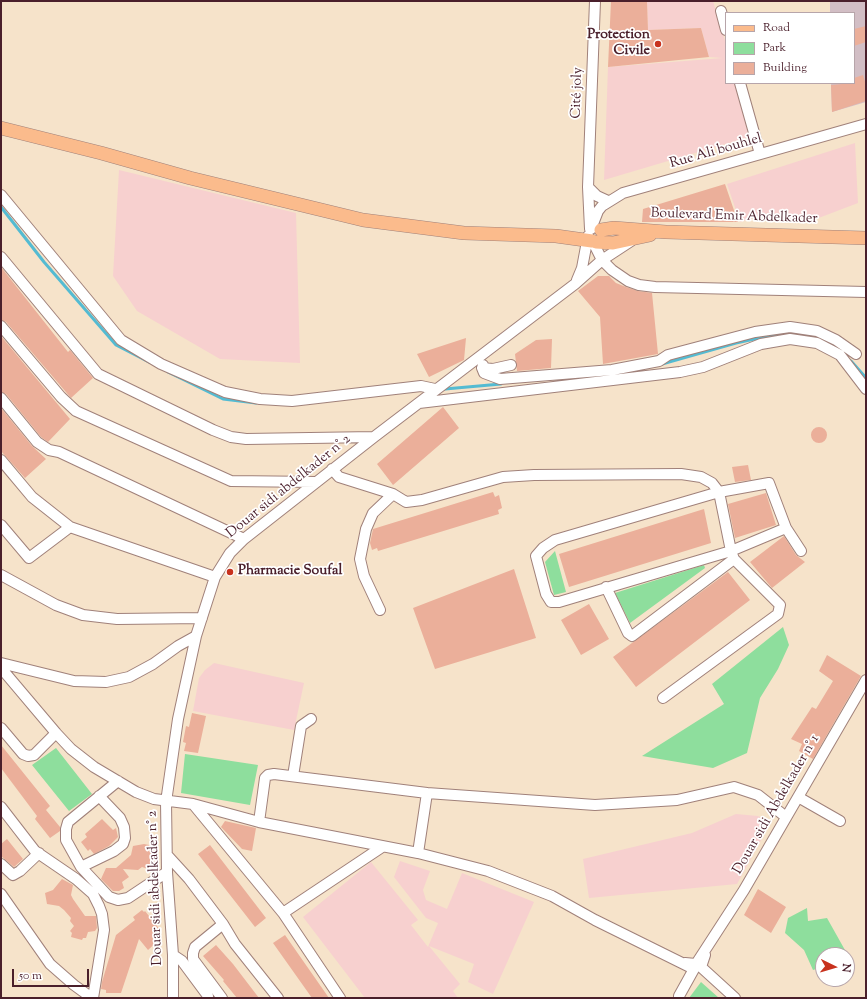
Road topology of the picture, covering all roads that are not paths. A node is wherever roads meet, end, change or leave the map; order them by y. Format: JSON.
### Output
{"nodes":[{"id":1,"x":595,"y":1,"type":"edge"},
{"id":2,"x":721,"y":11,"type":"dead end"},
{"id":3,"x":725,"y":26,"type":"edge"},
{"id":4,"x":740,"y":84,"type":"edge"},
{"id":5,"x":866,"y":124,"type":"edge"},
{"id":6,"x":1,"y":128,"type":"edge"},
{"id":7,"x":760,"y":154,"type":"junction"},
{"id":8,"x":588,"y":187,"type":"junction"},
{"id":9,"x":1,"y":195,"type":"edge"},
{"id":10,"x":608,"y":201,"type":"junction"},
{"id":11,"x":666,"y":232,"type":"junction"},
{"id":12,"x":595,"y":236,"type":"junction"},
{"id":13,"x":866,"y":238,"type":"edge"},
{"id":14,"x":634,"y":239,"type":"junction"},
{"id":15,"x":1,"y":257,"type":"edge"},
{"id":16,"x":602,"y":260,"type":"junction"},
{"id":17,"x":575,"y":284,"type":"junction"},
{"id":18,"x":866,"y":292,"type":"edge"},
{"id":19,"x":1,"y":326,"type":"edge"},
{"id":20,"x":483,"y":353,"type":"junction"},
{"id":21,"x":856,"y":354,"type":"dead end"},
{"id":22,"x":511,"y":365,"type":"dead end"},
{"id":23,"x":482,"y":368,"type":"junction"},
{"id":24,"x":435,"y":389,"type":"junction"},
{"id":25,"x":866,"y":389,"type":"edge"},
{"id":26,"x":1,"y":398,"type":"edge"},
{"id":27,"x":420,"y":403,"type":"junction"},
{"id":28,"x":374,"y":437,"type":"junction"},
{"id":29,"x":1,"y":460,"type":"edge"},
{"id":30,"x":1,"y":469,"type":"edge"},
{"id":31,"x":332,"y":469,"type":"junction"},
{"id":32,"x":17,"y":480,"type":"junction"},
{"id":33,"x":316,"y":482,"type":"junction"},
{"id":34,"x":719,"y":492,"type":"junction"},
{"id":35,"x":393,"y":494,"type":"junction"},
{"id":36,"x":1,"y":525,"type":"edge"},
{"id":37,"x":70,"y":527,"type":"junction"},
{"id":38,"x":786,"y":528,"type":"junction"},
{"id":39,"x":244,"y":539,"type":"junction"},
{"id":40,"x":801,"y":551,"type":"dead end"},
{"id":41,"x":733,"y":555,"type":"junction"},
{"id":42,"x":1,"y":575,"type":"edge"},
{"id":43,"x":215,"y":577,"type":"junction"},
{"id":44,"x":606,"y":587,"type":"junction"},
{"id":45,"x":380,"y":610,"type":"dead end"},
{"id":46,"x":202,"y":618,"type":"junction"},
{"id":47,"x":196,"y":636,"type":"junction"},
{"id":48,"x":2,"y":669,"type":"edge"},
{"id":49,"x":866,"y":680,"type":"edge"},
{"id":50,"x":663,"y":698,"type":"dead end"},
{"id":51,"x":310,"y":719,"type":"dead end"},
{"id":52,"x":1,"y":728,"type":"edge"},
{"id":53,"x":56,"y":733,"type":"junction"},
{"id":54,"x":293,"y":776,"type":"junction"},
{"id":55,"x":118,"y":781,"type":"junction"},
{"id":56,"x":427,"y":793,"type":"junction"},
{"id":57,"x":99,"y":796,"type":"junction"},
{"id":58,"x":798,"y":797,"type":"junction"},
{"id":59,"x":166,"y":802,"type":"junction"},
{"id":60,"x":193,"y":804,"type":"junction"},
{"id":61,"x":1,"y":807,"type":"edge"},
{"id":62,"x":786,"y":818,"type":"junction"},
{"id":63,"x":840,"y":821,"type":"dead end"},
{"id":64,"x":259,"y":822,"type":"junction"},
{"id":65,"x":382,"y":847,"type":"junction"},
{"id":66,"x":39,"y":853,"type":"junction"},
{"id":67,"x":418,"y":853,"type":"junction"},
{"id":68,"x":168,"y":856,"type":"junction"},
{"id":69,"x":1,"y":864,"type":"edge"},
{"id":70,"x":81,"y":867,"type":"junction"},
{"id":71,"x":167,"y":872,"type":"junction"},
{"id":72,"x":2,"y":896,"type":"edge"},
{"id":73,"x":283,"y":912,"type":"junction"},
{"id":74,"x":222,"y":924,"type":"junction"},
{"id":75,"x":173,"y":955,"type":"junction"},
{"id":76,"x":699,"y":969,"type":"junction"},
{"id":77,"x":208,"y":996,"type":"dead end"},
{"id":78,"x":679,"y":997,"type":"edge"},
{"id":79,"x":93,"y":998,"type":"edge"},
{"id":80,"x":173,"y":998,"type":"edge"},
{"id":81,"x":222,"y":998,"type":"edge"},
{"id":82,"x":278,"y":998,"type":"edge"},
{"id":83,"x":340,"y":998,"type":"edge"},
{"id":84,"x":735,"y":998,"type":"edge"}],
"edges":[{"from":1,"to":8,"type":"street","name":"Cité joly"},
{"from":2,"to":3,"type":"street"},
{"from":4,"to":7,"type":"street"},
{"from":5,"to":7,"type":"street","name":"Rue Ali bouhlel"},
{"from":6,"to":12,"type":"main road"},
{"from":7,"to":10,"type":"street","name":"Rue Ali bouhlel"},
{"from":8,"to":10,"type":"street"},
{"from":8,"to":12,"type":"street","name":"Cité joly"},
{"from":9,"to":24,"type":"street"},
{"from":10,"to":12,"type":"street"},
{"from":11,"to":12,"type":"main road","name":"Boulevard Emir Abdelkader"},
{"from":11,"to":13,"type":"main road","name":"Boulevard Emir Abdelkader"},
{"from":11,"to":14,"type":"main road"},
{"from":12,"to":14,"type":"main road"},
{"from":12,"to":16,"type":"street"},
{"from":12,"to":17,"type":"street"},
{"from":14,"to":16,"type":"street","name":"Douar sidi abdelkader n° 2"},
{"from":15,"to":28,"type":"street"},
{"from":16,"to":17,"type":"street","name":"Douar sidi abdelkader n° 2"},
{"from":16,"to":18,"type":"street"},
{"from":17,"to":20,"type":"street","name":"Douar sidi abdelkader n° 2"},
{"from":19,"to":33,"type":"street"},
{"from":20,"to":23,"type":"street"},
{"from":20,"to":24,"type":"street","name":"Douar sidi abdelkader n° 2"},
{"from":21,"to":23,"type":"street"},
{"from":22,"to":23,"type":"street"},
{"from":24,"to":27,"type":"street","name":"Douar sidi abdelkader n° 2"},
{"from":25,"to":27,"type":"street"},
{"from":26,"to":39,"type":"street"},
{"from":27,"to":28,"type":"street","name":"Douar sidi abdelkader n° 2"},
{"from":28,"to":31,"type":"street","name":"Douar sidi abdelkader n° 2"},
{"from":29,"to":32,"type":"street"},
{"from":30,"to":32,"type":"street"},
{"from":31,"to":33,"type":"street","name":"Douar sidi abdelkader n° 2"},
{"from":31,"to":35,"type":"street"},
{"from":32,"to":37,"type":"street"},
{"from":33,"to":39,"type":"street","name":"Douar sidi abdelkader n° 2"},
{"from":34,"to":35,"type":"street"},
{"from":34,"to":38,"type":"street"},
{"from":34,"to":41,"type":"street"},
{"from":34,"to":44,"type":"street"},
{"from":35,"to":45,"type":"street"},
{"from":36,"to":37,"type":"street"},
{"from":37,"to":43,"type":"street"},
{"from":38,"to":40,"type":"street"},
{"from":38,"to":41,"type":"street"},
{"from":39,"to":43,"type":"street","name":"Douar sidi abdelkader n° 2"},
{"from":41,"to":44,"type":"street"},
{"from":41,"to":44,"type":"street"},
{"from":41,"to":50,"type":"street"},
{"from":42,"to":46,"type":"street"},
{"from":43,"to":46,"type":"street","name":"Douar sidi abdelkader n° 2"},
{"from":46,"to":47,"type":"street","name":"Douar sidi abdelkader n° 2"},
{"from":47,"to":48,"type":"street"},
{"from":47,"to":59,"type":"street","name":"Douar sidi abdelkader n° 2"},
{"from":48,"to":53,"type":"street"},
{"from":49,"to":58,"type":"street","name":"Douar sidi Abdelkader n° 1"},
{"from":51,"to":54,"type":"street"},
{"from":52,"to":53,"type":"street"},
{"from":53,"to":55,"type":"street"},
{"from":54,"to":56,"type":"street"},
{"from":54,"to":64,"type":"street"},
{"from":55,"to":57,"type":"street"},
{"from":55,"to":59,"type":"street"},
{"from":56,"to":62,"type":"street"},
{"from":56,"to":67,"type":"street"},
{"from":57,"to":70,"type":"street"},
{"from":57,"to":70,"type":"street"},
{"from":58,"to":62,"type":"street","name":"Douar sidi Abdelkader n° 1"},
{"from":58,"to":63,"type":"street"},
{"from":59,"to":60,"type":"street"},
{"from":59,"to":68,"type":"street","name":"Douar sidi abdelkader n° 2"},
{"from":60,"to":64,"type":"street"},
{"from":60,"to":73,"type":"street"},
{"from":61,"to":66,"type":"street"},
{"from":62,"to":76,"type":"street","name":"Douar sidi Abdelkader n° 1"},
{"from":64,"to":65,"type":"street"},
{"from":65,"to":67,"type":"street"},
{"from":65,"to":73,"type":"street"},
{"from":66,"to":69,"type":"street"},
{"from":66,"to":79,"type":"street"},
{"from":67,"to":76,"type":"street"},
{"from":68,"to":71,"type":"street","name":"Douar sidi abdelkader n° 2"},
{"from":68,"to":74,"type":"street"},
{"from":70,"to":71,"type":"street"},
{"from":71,"to":75,"type":"street","name":"Douar sidi abdelkader n° 2"},
{"from":72,"to":79,"type":"street"},
{"from":73,"to":83,"type":"street"},
{"from":74,"to":81,"type":"street"},
{"from":74,"to":82,"type":"street"},
{"from":75,"to":77,"type":"street"},
{"from":75,"to":80,"type":"street","name":"Douar sidi abdelkader n° 2"},
{"from":76,"to":78,"type":"street","name":"Douar sidi Abdelkader n° 1"},
{"from":76,"to":84,"type":"street"}]}
